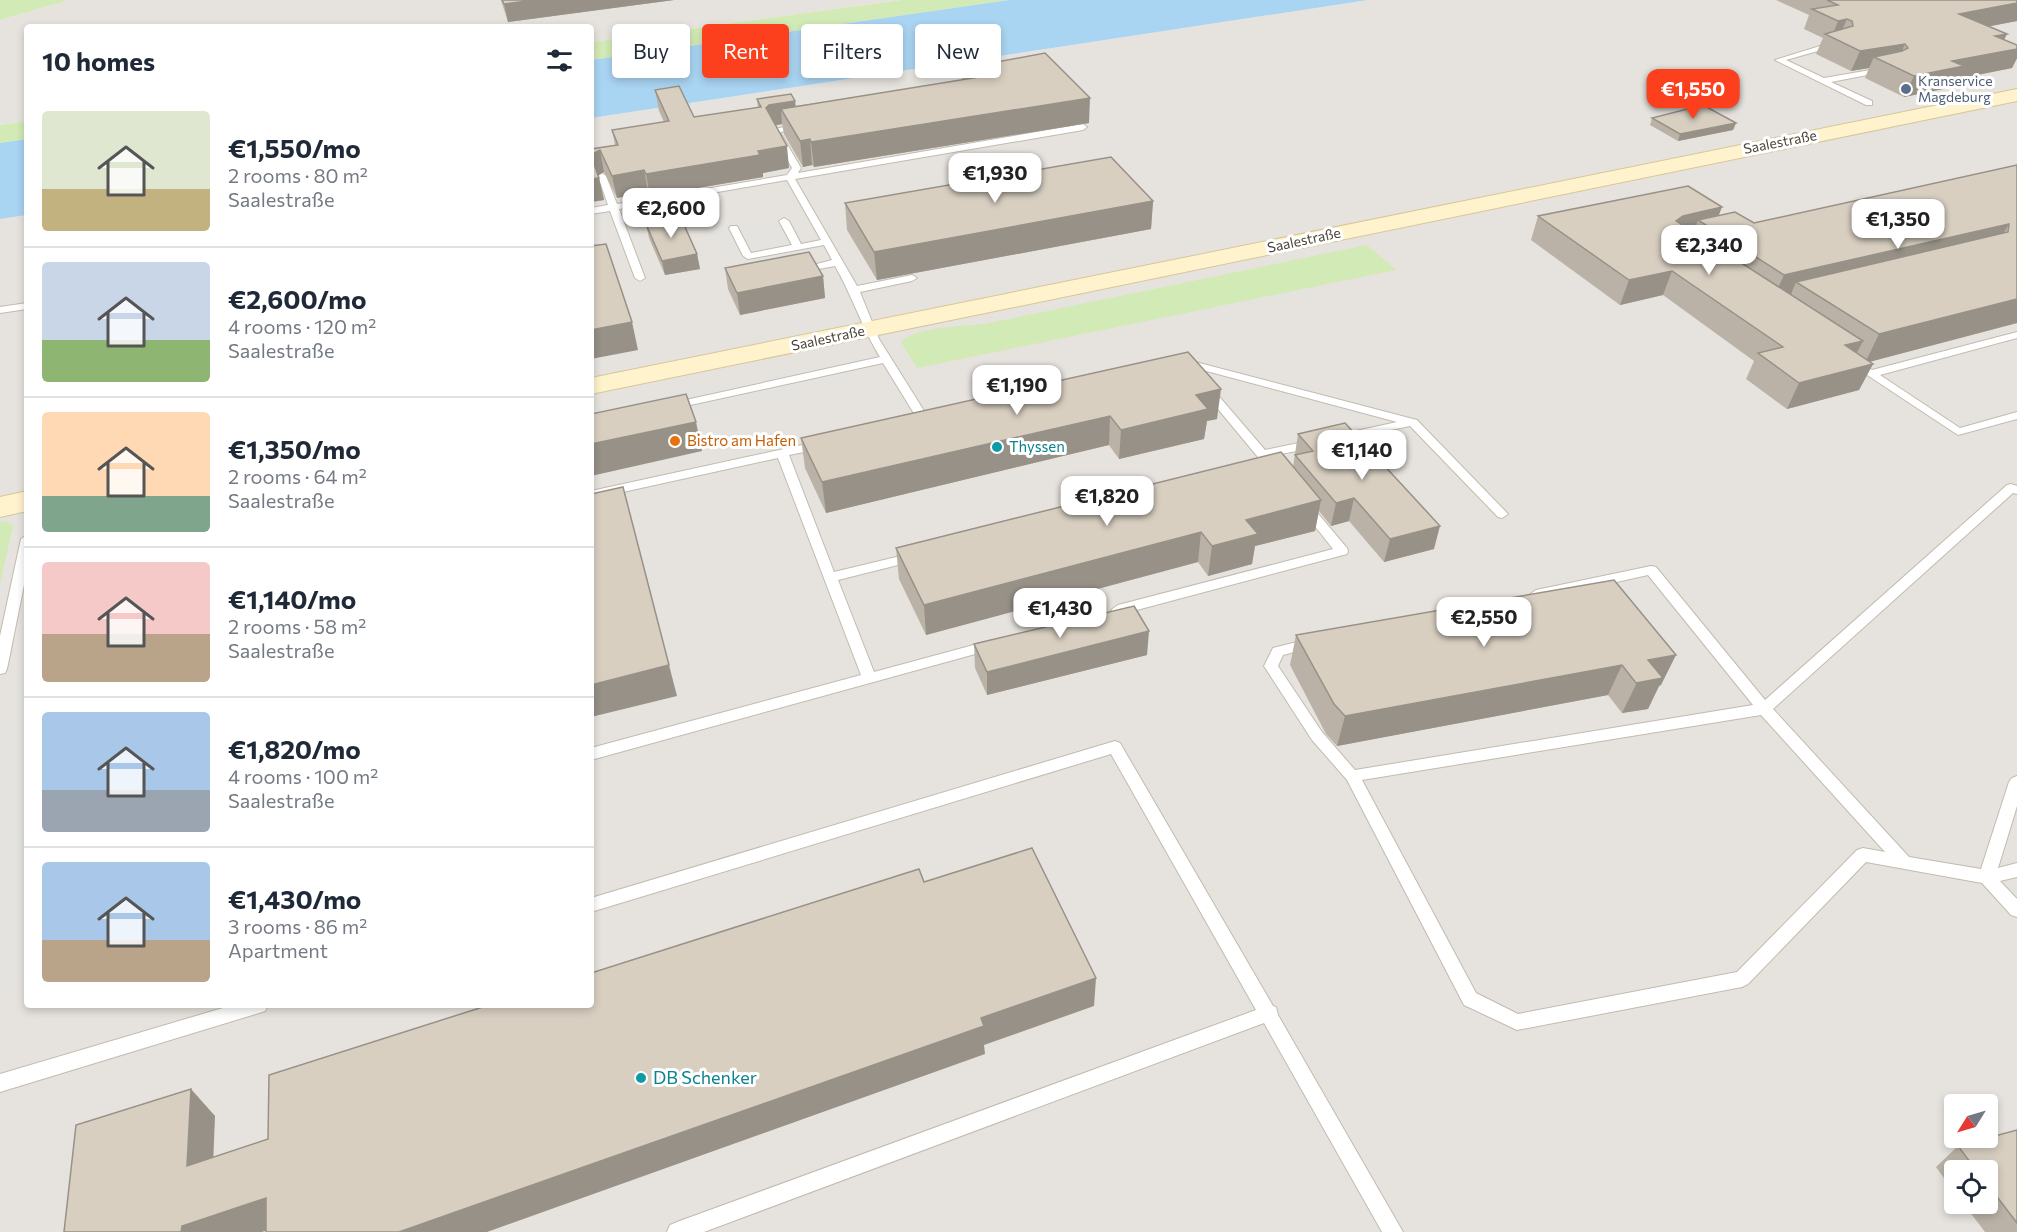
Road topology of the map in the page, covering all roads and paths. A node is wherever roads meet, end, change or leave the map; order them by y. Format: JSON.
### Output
{"nodes":[{"id":1,"x":1839,"y":43,"type":"edge"},
{"id":2,"x":1892,"y":68,"type":"edge"},
{"id":3,"x":1822,"y":81,"type":"junction"},
{"id":4,"x":2017,"y":94,"type":"edge"},
{"id":5,"x":1869,"y":103,"type":"dead end"},
{"id":6,"x":810,"y":124,"type":"edge"},
{"id":7,"x":1083,"y":128,"type":"edge"},
{"id":8,"x":602,"y":176,"type":"edge"},
{"id":9,"x":790,"y":177,"type":"junction"},
{"id":10,"x":612,"y":207,"type":"junction"},
{"id":11,"x":594,"y":210,"type":"edge"},
{"id":12,"x":784,"y":221,"type":"dead end"},
{"id":13,"x":734,"y":228,"type":"dead end"},
{"id":14,"x":826,"y":242,"type":"junction"},
{"id":15,"x":798,"y":247,"type":"junction"},
{"id":16,"x":838,"y":262,"type":"junction"},
{"id":17,"x":789,"y":272,"type":"edge"},
{"id":18,"x":640,"y":278,"type":"dead end"},
{"id":19,"x":912,"y":278,"type":"dead end"},
{"id":20,"x":853,"y":290,"type":"junction"},
{"id":21,"x":24,"y":306,"type":"edge"},
{"id":22,"x":0,"y":310,"type":"edge"},
{"id":23,"x":869,"y":329,"type":"junction"},
{"id":24,"x":2017,"y":335,"type":"edge"},
{"id":25,"x":1844,"y":357,"type":"edge"},
{"id":26,"x":887,"y":359,"type":"junction"},
{"id":27,"x":1871,"y":374,"type":"junction"},
{"id":28,"x":594,"y":385,"type":"edge"},
{"id":29,"x":656,"y":410,"type":"edge"},
{"id":30,"x":2017,"y":415,"type":"edge"},
{"id":31,"x":1413,"y":422,"type":"junction"},
{"id":32,"x":903,"y":427,"type":"edge"},
{"id":33,"x":837,"y":441,"type":"edge"},
{"id":34,"x":782,"y":453,"type":"junction"},
{"id":35,"x":1262,"y":454,"type":"junction"},
{"id":36,"x":1273,"y":473,"type":"edge"},
{"id":37,"x":2017,"y":490,"type":"edge"},
{"id":38,"x":594,"y":494,"type":"edge"},
{"id":39,"x":1297,"y":496,"type":"edge"},
{"id":40,"x":24,"y":502,"type":"edge"},
{"id":41,"x":0,"y":507,"type":"edge"},
{"id":42,"x":1502,"y":514,"type":"dead end"},
{"id":43,"x":24,"y":553,"type":"edge"},
{"id":44,"x":921,"y":555,"type":"edge"},
{"id":45,"x":830,"y":577,"type":"junction"},
{"id":46,"x":1523,"y":597,"type":"edge"},
{"id":47,"x":1107,"y":613,"type":"edge"},
{"id":48,"x":1005,"y":641,"type":"edge"},
{"id":49,"x":1325,"y":641,"type":"edge"},
{"id":50,"x":0,"y":669,"type":"edge"},
{"id":51,"x":869,"y":678,"type":"junction"},
{"id":52,"x":1764,"y":708,"type":"junction"},
{"id":53,"x":594,"y":753,"type":"edge"},
{"id":54,"x":1352,"y":776,"type":"junction"},
{"id":55,"x":2017,"y":782,"type":"edge"},
{"id":56,"x":1904,"y":862,"type":"junction"},
{"id":57,"x":2017,"y":870,"type":"edge"},
{"id":58,"x":1987,"y":877,"type":"junction"},
{"id":59,"x":594,"y":904,"type":"edge"},
{"id":60,"x":2017,"y":910,"type":"edge"},
{"id":61,"x":248,"y":1008,"type":"edge"},
{"id":62,"x":1269,"y":1013,"type":"junction"},
{"id":63,"x":0,"y":1083,"type":"edge"},
{"id":64,"x":677,"y":1232,"type":"edge"},
{"id":65,"x":1393,"y":1232,"type":"edge"}],
"edges":[{"from":1,"to":3,"type":"lane"},
{"from":2,"to":3,"type":"lane"},
{"from":3,"to":5,"type":"lane"},
{"from":4,"to":23,"type":"main road","name":"Saalestraße"},
{"from":6,"to":9,"type":"lane"},
{"from":7,"to":9,"type":"lane"},
{"from":8,"to":10,"type":"lane"},
{"from":9,"to":10,"type":"lane"},
{"from":9,"to":14,"type":"lane"},
{"from":10,"to":11,"type":"lane"},
{"from":10,"to":18,"type":"lane"},
{"from":12,"to":15,"type":"lane"},
{"from":13,"to":15,"type":"lane"},
{"from":14,"to":15,"type":"lane"},
{"from":14,"to":16,"type":"lane"},
{"from":16,"to":17,"type":"lane"},
{"from":16,"to":20,"type":"lane"},
{"from":19,"to":20,"type":"lane"},
{"from":20,"to":23,"type":"lane"},
{"from":21,"to":22,"type":"lane"},
{"from":23,"to":26,"type":"lane"},
{"from":23,"to":28,"type":"main road","name":"Saalestraße"},
{"from":24,"to":27,"type":"lane"},
{"from":25,"to":27,"type":"lane"},
{"from":26,"to":29,"type":"lane"},
{"from":26,"to":32,"type":"lane"},
{"from":27,"to":30,"type":"lane"},
{"from":31,"to":35,"type":"lane"},
{"from":31,"to":35,"type":"lane"},
{"from":31,"to":42,"type":"lane"},
{"from":33,"to":34,"type":"lane"},
{"from":34,"to":38,"type":"lane"},
{"from":34,"to":45,"type":"lane"},
{"from":35,"to":36,"type":"lane"},
{"from":37,"to":52,"type":"lane"},
{"from":39,"to":47,"type":"lane"},
{"from":40,"to":41,"type":"main road"},
{"from":43,"to":50,"type":"lane"},
{"from":44,"to":45,"type":"lane"},
{"from":45,"to":51,"type":"lane"},
{"from":46,"to":52,"type":"lane"},
{"from":48,"to":51,"type":"lane"},
{"from":49,"to":54,"type":"lane"},
{"from":51,"to":53,"type":"lane"},
{"from":52,"to":54,"type":"lane"},
{"from":52,"to":56,"type":"lane"},
{"from":54,"to":56,"type":"lane"},
{"from":55,"to":58,"type":"lane"},
{"from":56,"to":58,"type":"lane"},
{"from":57,"to":58,"type":"lane"},
{"from":58,"to":60,"type":"lane"},
{"from":59,"to":62,"type":"lane"},
{"from":61,"to":63,"type":"lane"},
{"from":62,"to":64,"type":"lane"},
{"from":62,"to":65,"type":"lane"}]}
